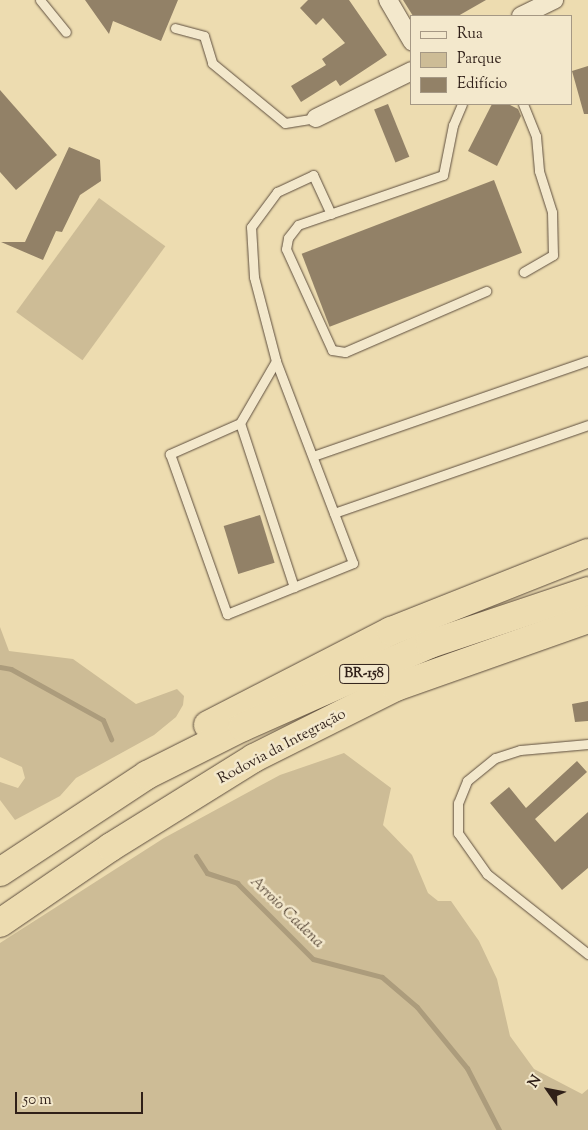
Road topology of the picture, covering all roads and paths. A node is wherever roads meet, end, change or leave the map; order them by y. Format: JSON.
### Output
{"nodes":[{"id":1,"x":40,"y":0,"type":"edge"},
{"id":2,"x":388,"y":0,"type":"edge"},
{"id":3,"x":554,"y":0,"type":"edge"},
{"id":4,"x":523,"y":15,"type":"edge"},
{"id":5,"x":175,"y":28,"type":"dead end"},
{"id":6,"x":66,"y":32,"type":"dead end"},
{"id":7,"x":410,"y":38,"type":"edge"},
{"id":8,"x":410,"y":71,"type":"edge"},
{"id":9,"x":462,"y":105,"type":"edge"},
{"id":10,"x":523,"y":105,"type":"edge"},
{"id":11,"x":316,"y":118,"type":"joint"},
{"id":12,"x":331,"y":214,"type":"junction"},
{"id":13,"x":524,"y":272,"type":"dead end"},
{"id":14,"x":486,"y":291,"type":"dead end"},
{"id":15,"x":587,"y":361,"type":"dead end"},
{"id":16,"x":276,"y":362,"type":"junction"},
{"id":17,"x":240,"y":423,"type":"junction"},
{"id":18,"x":588,"y":425,"type":"edge"},
{"id":19,"x":312,"y":456,"type":"junction"},
{"id":20,"x":334,"y":513,"type":"junction"},
{"id":21,"x":588,"y":553,"type":"edge"},
{"id":22,"x":294,"y":587,"type":"junction"},
{"id":23,"x":588,"y":591,"type":"edge"},
{"id":24,"x":588,"y":619,"type":"edge"},
{"id":25,"x":588,"y":744,"type":"edge"},
{"id":26,"x":148,"y":775,"type":"junction"},
{"id":27,"x":0,"y":872,"type":"edge"},
{"id":28,"x":0,"y":923,"type":"edge"},
{"id":29,"x":588,"y":954,"type":"edge"}],
"edges":[{"from":1,"to":6,"type":"lane"},
{"from":2,"to":7,"type":"street"},
{"from":3,"to":4,"type":"street"},
{"from":5,"to":11,"type":"lane"},
{"from":8,"to":11,"type":"street"},
{"from":9,"to":12,"type":"lane"},
{"from":10,"to":13,"type":"lane"},
{"from":12,"to":14,"type":"lane"},
{"from":12,"to":16,"type":"lane"},
{"from":15,"to":19,"type":"lane"},
{"from":16,"to":17,"type":"lane"},
{"from":16,"to":19,"type":"lane"},
{"from":17,"to":22,"type":"lane"},
{"from":17,"to":22,"type":"lane"},
{"from":18,"to":20,"type":"lane"},
{"from":19,"to":20,"type":"lane"},
{"from":20,"to":22,"type":"lane"},
{"from":21,"to":26,"type":"highway"},
{"from":23,"to":26,"type":"highway","name":"Rodovia da Integração","number":"BR-158"},
{"from":24,"to":28,"type":"highway","name":"Rodovia da Integração","number":"BR-158"},
{"from":25,"to":29,"type":"lane"},
{"from":26,"to":27,"type":"highway","name":"Rodovia da Integração","number":"BR-158"}]}
